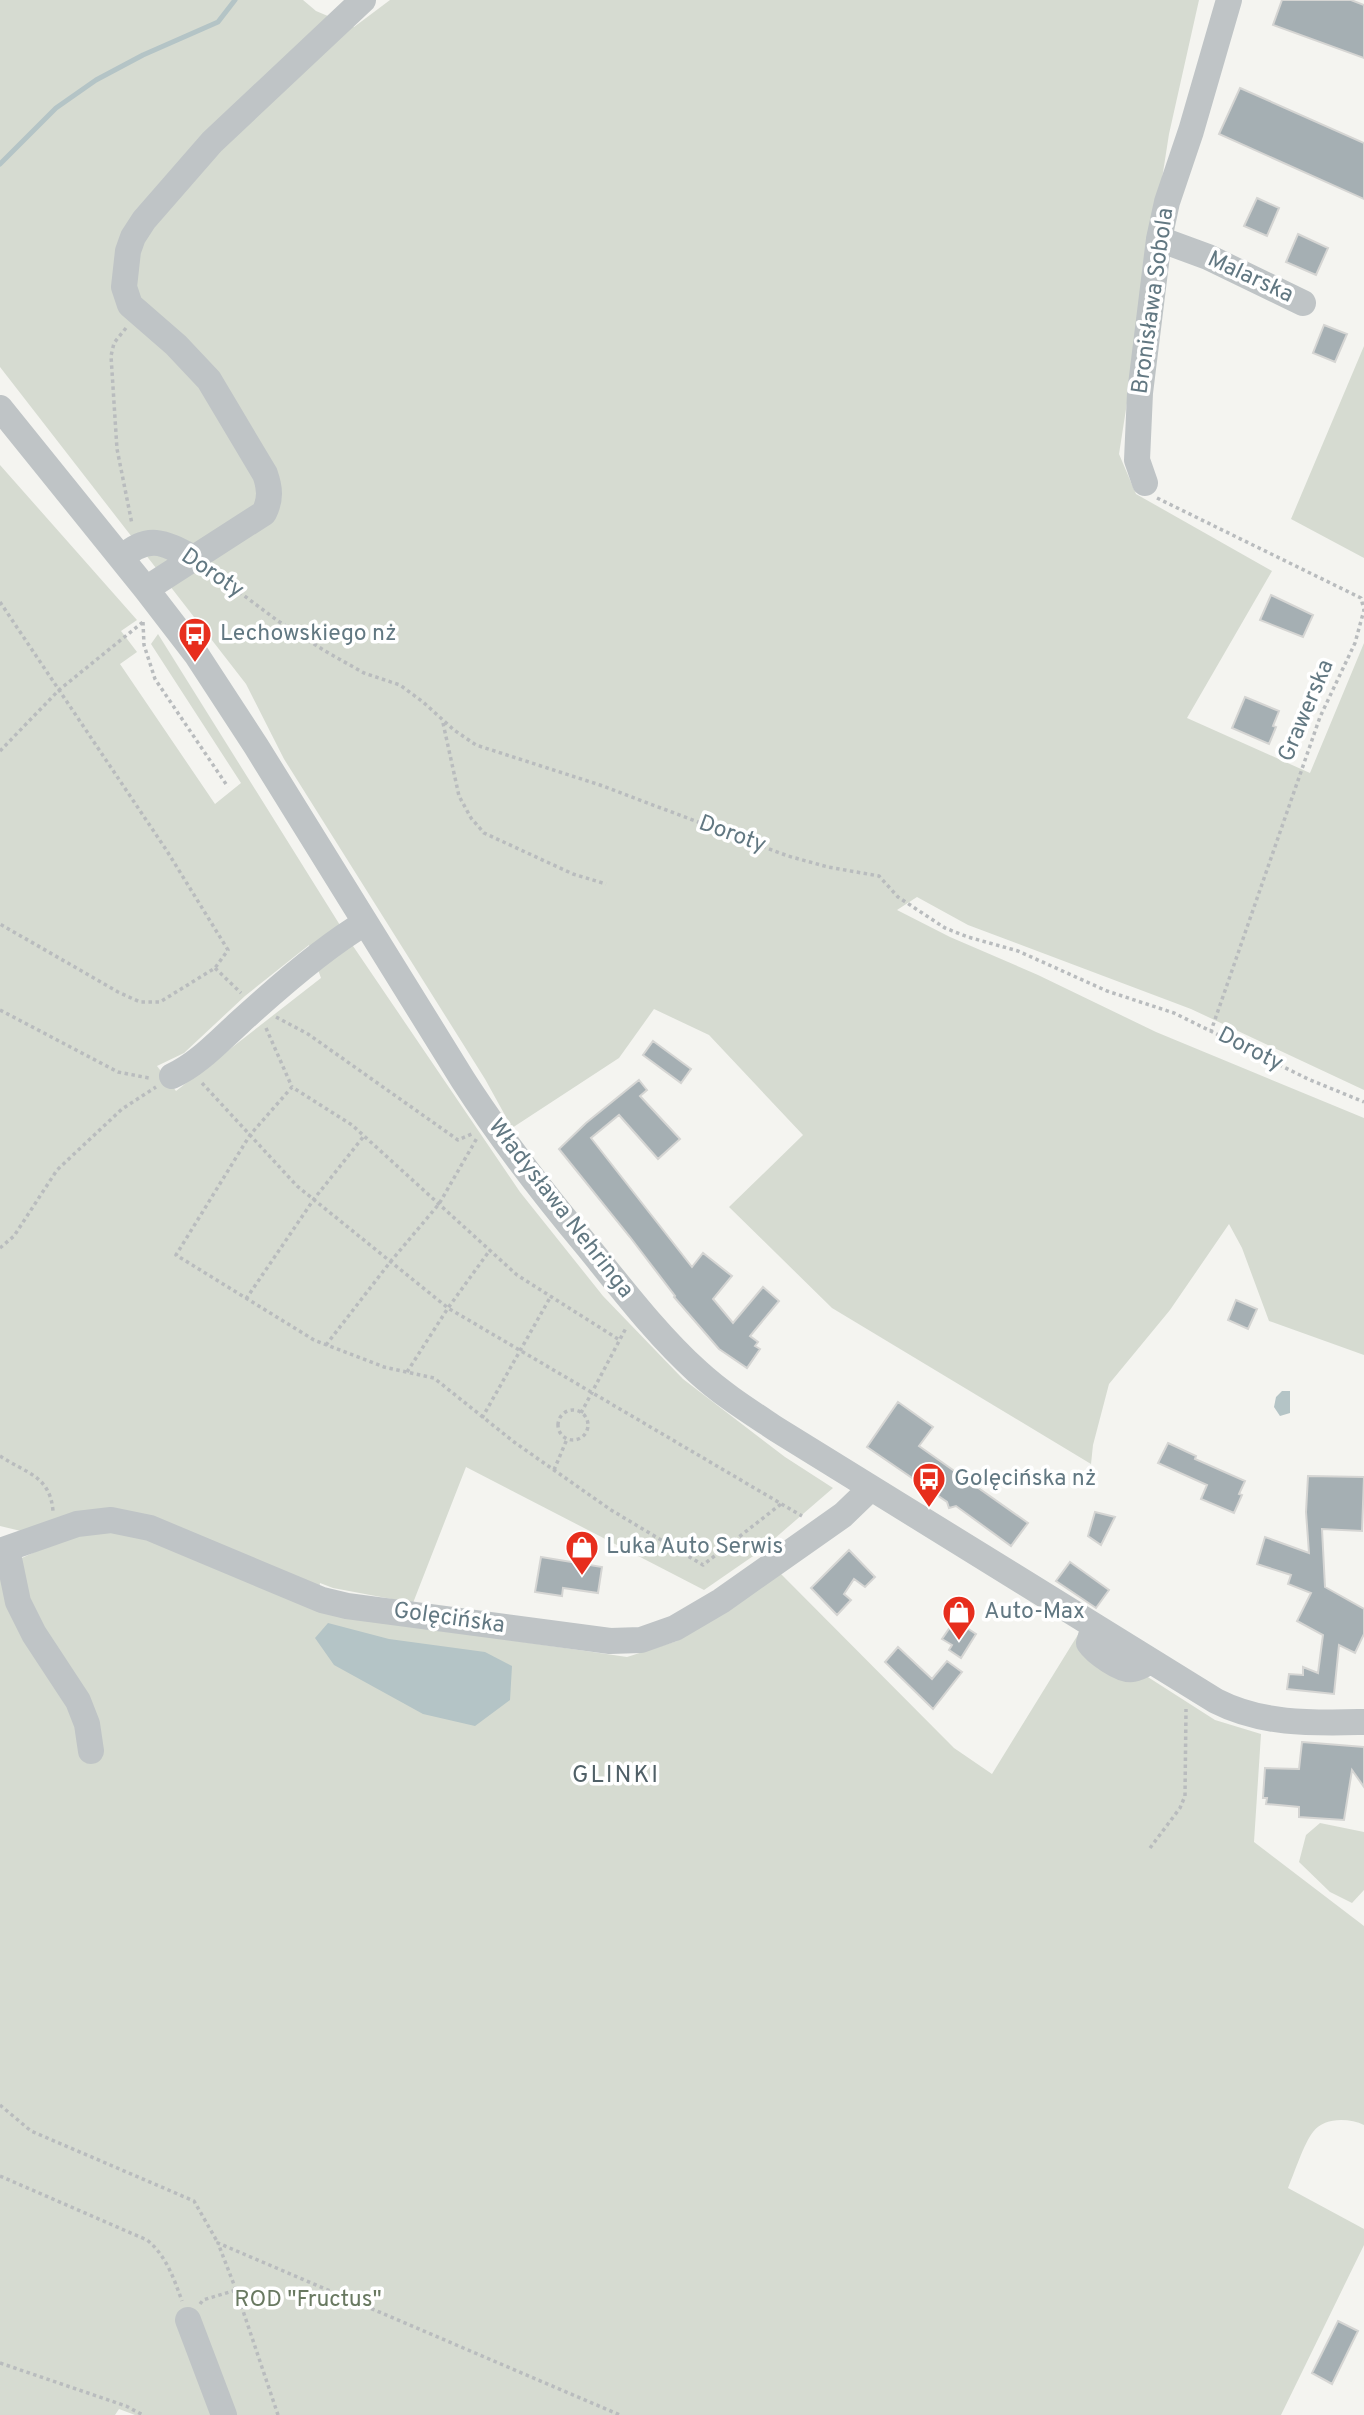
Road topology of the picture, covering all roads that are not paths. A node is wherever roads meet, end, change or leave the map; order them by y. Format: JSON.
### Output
{"nodes":[{"id":1,"x":1229,"y":0,"type":"edge"},
{"id":2,"x":354,"y":9,"type":"edge"},
{"id":3,"x":1159,"y":239,"type":"junction"},
{"id":4,"x":1303,"y":303,"type":"dead end"},
{"id":5,"x":0,"y":408,"type":"edge"},
{"id":6,"x":1145,"y":483,"type":"road end"},
{"id":7,"x":128,"y":553,"type":"junction"},
{"id":8,"x":194,"y":558,"type":"junction"},
{"id":9,"x":146,"y":589,"type":"junction"},
{"id":10,"x":365,"y":923,"type":"junction"},
{"id":11,"x":180,"y":1072,"type":"road end"},
{"id":12,"x":871,"y":1488,"type":"junction"},
{"id":13,"x":4,"y":1550,"type":"edge"},
{"id":14,"x":1364,"y":1722,"type":"edge"},
{"id":15,"x":91,"y":1751,"type":"dead end"},
{"id":16,"x":188,"y":2320,"type":"road end"},
{"id":17,"x":224,"y":2415,"type":"edge"}],
"edges":[{"from":1,"to":3,"type":"street","name":"Bronisława Sobola"},
{"from":2,"to":8,"type":"street"},
{"from":3,"to":4,"type":"street","name":"Malarska"},
{"from":3,"to":6,"type":"street","name":"Bronisława Sobola"},
{"from":5,"to":7,"type":"street","name":"Władysława Nehringa"},
{"from":7,"to":8,"type":"street","name":"Doroty"},
{"from":7,"to":9,"type":"street","name":"Władysława Nehringa"},
{"from":8,"to":9,"type":"street"},
{"from":9,"to":10,"type":"street","name":"Władysława Nehringa"},
{"from":10,"to":11,"type":"street"},
{"from":10,"to":12,"type":"street","name":"Władysława Nehringa"},
{"from":12,"to":13,"type":"street","name":"Golęcińska"},
{"from":12,"to":14,"type":"street","name":"Władysława Nehringa"},
{"from":13,"to":15,"type":"street"},
{"from":16,"to":17,"type":"street"}]}
